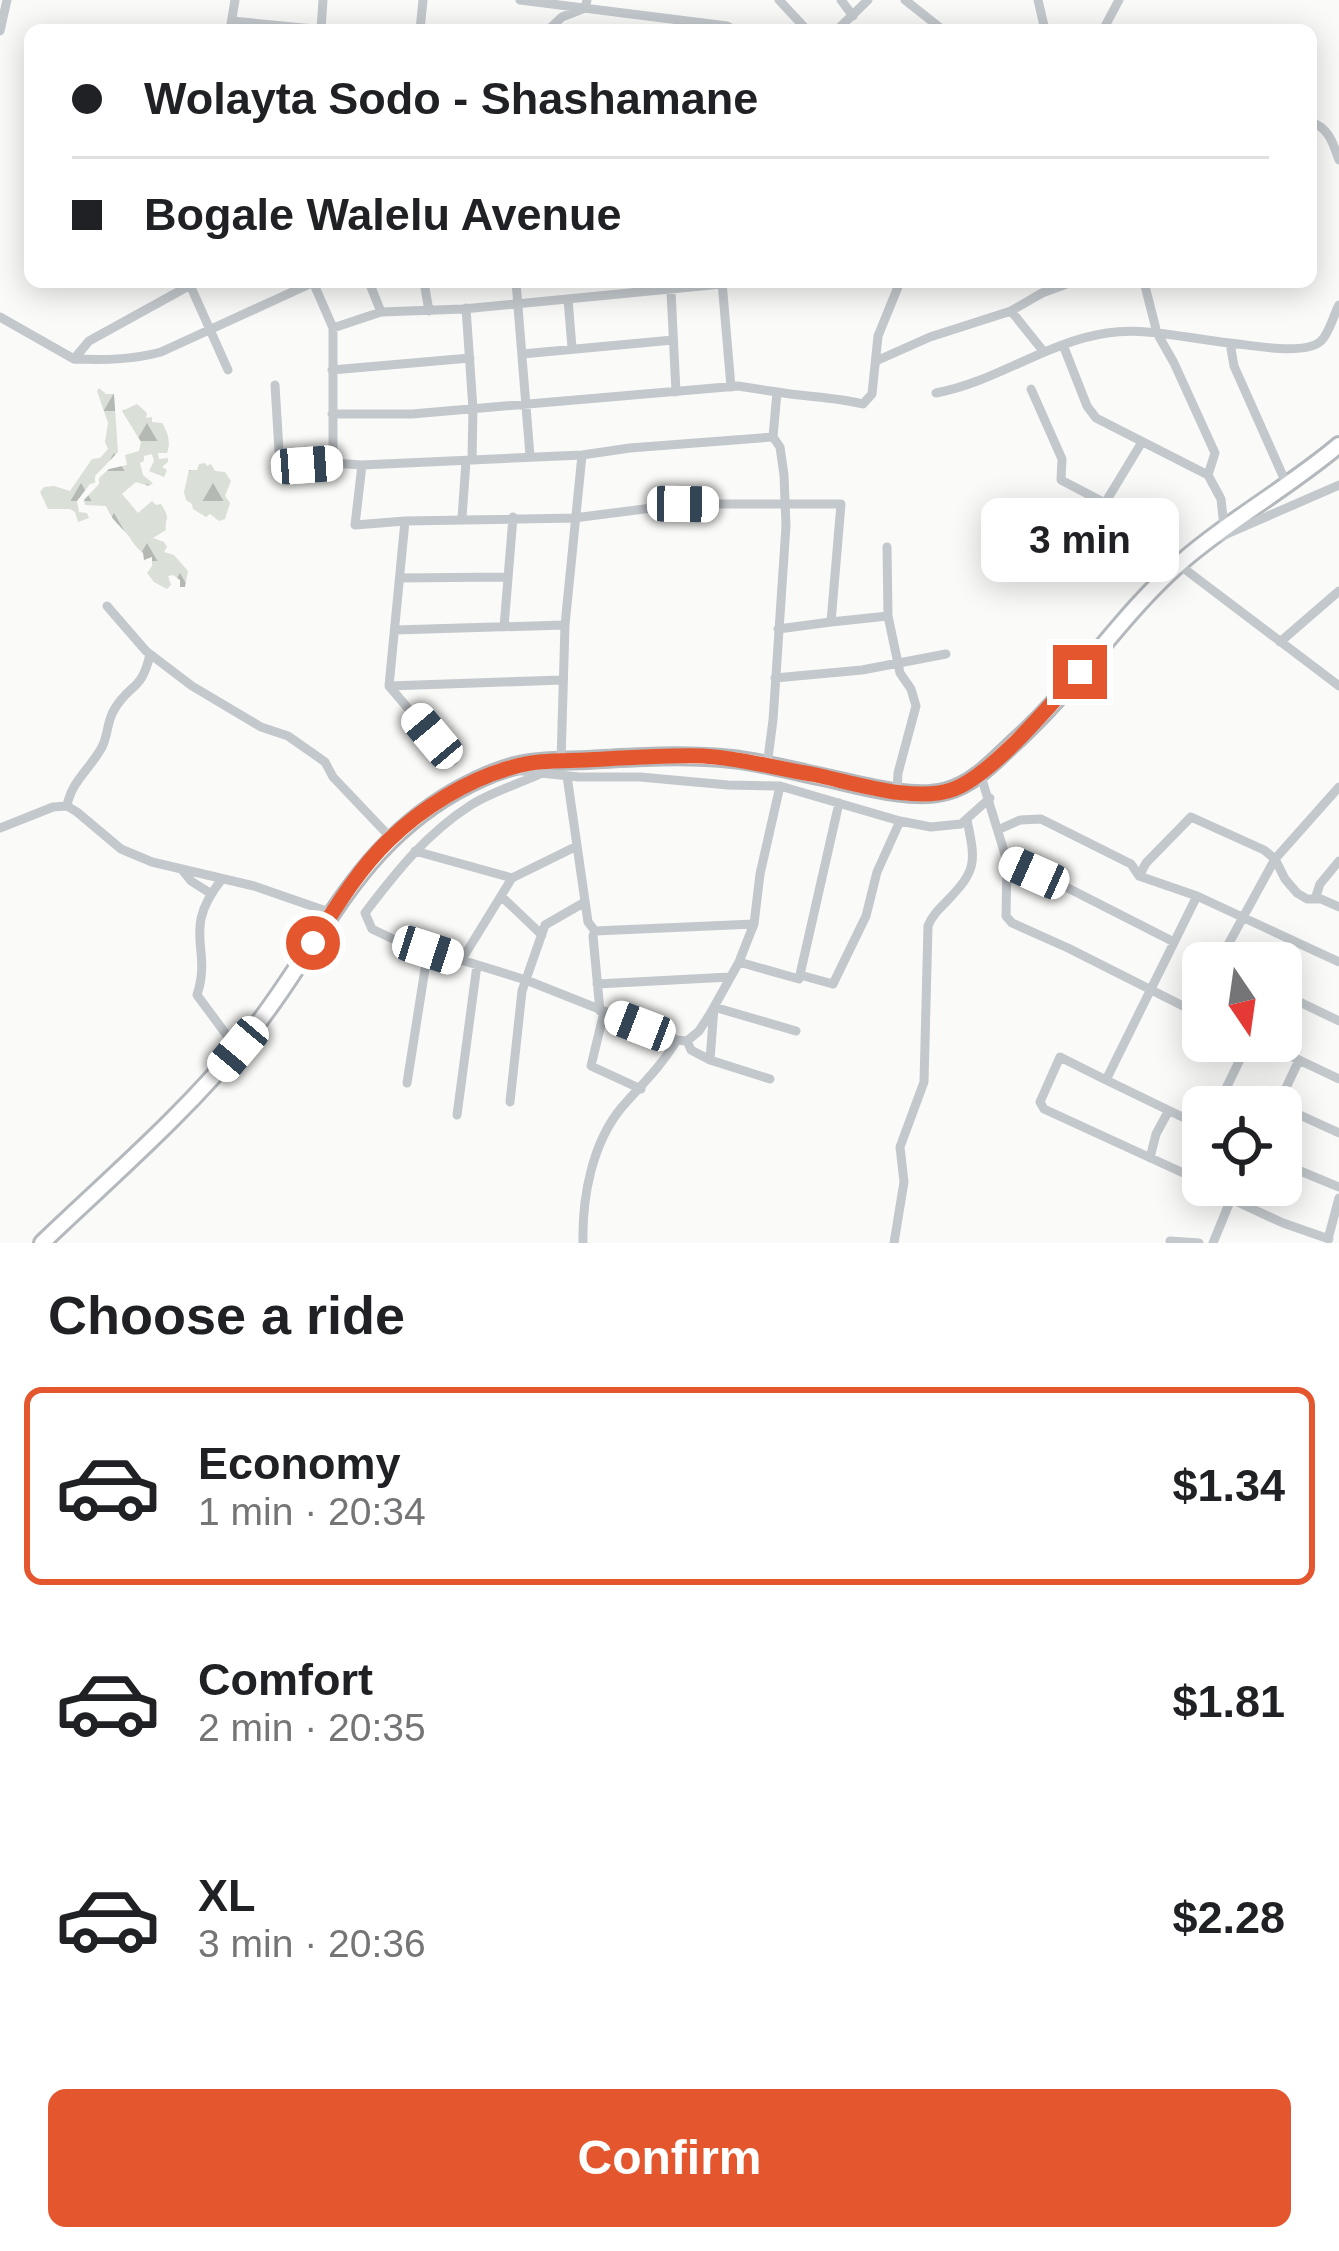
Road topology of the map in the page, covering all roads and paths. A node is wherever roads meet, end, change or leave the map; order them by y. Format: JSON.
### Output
{"nodes":[{"id":1,"x":7,"y":0,"type":"edge"},
{"id":2,"x":520,"y":0,"type":"edge"},
{"id":3,"x":779,"y":0,"type":"edge"},
{"id":4,"x":841,"y":0,"type":"edge"},
{"id":5,"x":868,"y":0,"type":"edge"},
{"id":6,"x":905,"y":0,"type":"edge"},
{"id":7,"x":586,"y":4,"type":"edge"},
{"id":8,"x":853,"y":16,"type":"junction"},
{"id":9,"x":554,"y":24,"type":"edge"},
{"id":10,"x":714,"y":24,"type":"edge"},
{"id":11,"x":801,"y":24,"type":"edge"},
{"id":12,"x":844,"y":24,"type":"edge"},
{"id":13,"x":935,"y":24,"type":"edge"},
{"id":14,"x":0,"y":32,"type":"edge"},
{"id":15,"x":1317,"y":124,"type":"edge"},
{"id":16,"x":1339,"y":160,"type":"edge"},
{"id":17,"x":184,"y":288,"type":"edge"},
{"id":18,"x":195,"y":288,"type":"edge"},
{"id":19,"x":300,"y":288,"type":"edge"},
{"id":20,"x":316,"y":288,"type":"edge"},
{"id":21,"x":371,"y":288,"type":"edge"},
{"id":22,"x":425,"y":288,"type":"edge"},
{"id":23,"x":517,"y":288,"type":"edge"},
{"id":24,"x":618,"y":288,"type":"edge"},
{"id":25,"x":690,"y":288,"type":"edge"},
{"id":26,"x":722,"y":288,"type":"edge"},
{"id":27,"x":898,"y":288,"type":"edge"},
{"id":28,"x":1056,"y":288,"type":"edge"},
{"id":29,"x":1146,"y":288,"type":"edge"},
{"id":30,"x":670,"y":291,"type":"junction"},
{"id":31,"x":619,"y":295,"type":"junction"},
{"id":32,"x":568,"y":299,"type":"junction"},
{"id":33,"x":518,"y":304,"type":"junction"},
{"id":34,"x":1339,"y":305,"type":"edge"},
{"id":35,"x":466,"y":308,"type":"junction"},
{"id":36,"x":1011,"y":310,"type":"junction"},
{"id":37,"x":428,"y":311,"type":"junction"},
{"id":38,"x":381,"y":312,"type":"junction"},
{"id":39,"x":0,"y":317,"type":"edge"},
{"id":40,"x":333,"y":328,"type":"junction"},
{"id":41,"x":211,"y":329,"type":"junction"},
{"id":42,"x":1157,"y":333,"type":"junction"},
{"id":43,"x":673,"y":340,"type":"junction"},
{"id":44,"x":1230,"y":343,"type":"junction"},
{"id":45,"x":1063,"y":345,"type":"junction"},
{"id":46,"x":572,"y":348,"type":"junction"},
{"id":47,"x":1044,"y":352,"type":"junction"},
{"id":48,"x":522,"y":354,"type":"junction"},
{"id":49,"x":470,"y":358,"type":"junction"},
{"id":50,"x":74,"y":359,"type":"junction"},
{"id":51,"x":874,"y":362,"type":"junction"},
{"id":52,"x":228,"y":370,"type":"dead end"},
{"id":53,"x":332,"y":370,"type":"junction"},
{"id":54,"x":275,"y":385,"type":"dead end"},
{"id":55,"x":731,"y":387,"type":"junction"},
{"id":56,"x":1031,"y":388,"type":"dead end"},
{"id":57,"x":676,"y":392,"type":"junction"},
{"id":58,"x":777,"y":392,"type":"junction"},
{"id":59,"x":936,"y":393,"type":"dead end"},
{"id":60,"x":526,"y":403,"type":"junction"},
{"id":61,"x":473,"y":409,"type":"junction"},
{"id":62,"x":332,"y":414,"type":"junction"},
{"id":63,"x":773,"y":437,"type":"junction"},
{"id":64,"x":1142,"y":442,"type":"junction"},
{"id":65,"x":1339,"y":445,"type":"edge"},
{"id":66,"x":583,"y":454,"type":"junction"},
{"id":67,"x":530,"y":456,"type":"junction"},
{"id":68,"x":469,"y":460,"type":"junction"},
{"id":69,"x":333,"y":463,"type":"junction"},
{"id":70,"x":362,"y":465,"type":"junction"},
{"id":71,"x":1208,"y":475,"type":"junction"},
{"id":72,"x":1288,"y":485,"type":"junction"},
{"id":73,"x":1339,"y":485,"type":"edge"},
{"id":74,"x":785,"y":503,"type":"junction"},
{"id":75,"x":462,"y":518,"type":"junction"},
{"id":76,"x":513,"y":518,"type":"junction"},
{"id":77,"x":574,"y":518,"type":"junction"},
{"id":78,"x":405,"y":520,"type":"junction"},
{"id":79,"x":1225,"y":528,"type":"junction"},
{"id":80,"x":1204,"y":544,"type":"junction"},
{"id":81,"x":886,"y":547,"type":"dead end"},
{"id":82,"x":1178,"y":564,"type":"junction"},
{"id":83,"x":506,"y":577,"type":"junction"},
{"id":84,"x":400,"y":578,"type":"junction"},
{"id":85,"x":1339,"y":591,"type":"edge"},
{"id":86,"x":107,"y":607,"type":"dead end"},
{"id":87,"x":888,"y":616,"type":"junction"},
{"id":88,"x":831,"y":622,"type":"junction"},
{"id":89,"x":565,"y":625,"type":"junction"},
{"id":90,"x":503,"y":627,"type":"junction"},
{"id":91,"x":778,"y":629,"type":"junction"},
{"id":92,"x":394,"y":630,"type":"junction"},
{"id":93,"x":1280,"y":642,"type":"junction"},
{"id":94,"x":151,"y":654,"type":"junction"},
{"id":95,"x":946,"y":654,"type":"dead end"},
{"id":96,"x":897,"y":664,"type":"junction"},
{"id":97,"x":775,"y":678,"type":"junction"},
{"id":98,"x":562,"y":680,"type":"junction"},
{"id":99,"x":389,"y":686,"type":"junction"},
{"id":100,"x":1339,"y":686,"type":"edge"},
{"id":101,"x":453,"y":761,"type":"dead end"},
{"id":102,"x":767,"y":766,"type":"junction"},
{"id":103,"x":564,"y":768,"type":"junction"},
{"id":104,"x":507,"y":769,"type":"junction"},
{"id":105,"x":540,"y":774,"type":"junction"},
{"id":106,"x":978,"y":775,"type":"junction"},
{"id":107,"x":780,"y":786,"type":"junction"},
{"id":108,"x":1339,"y":787,"type":"edge"},
{"id":109,"x":897,"y":791,"type":"junction"},
{"id":110,"x":990,"y":798,"type":"junction"},
{"id":111,"x":839,"y":803,"type":"junction"},
{"id":112,"x":67,"y":806,"type":"junction"},
{"id":113,"x":972,"y":816,"type":"junction"},
{"id":114,"x":900,"y":821,"type":"junction"},
{"id":115,"x":0,"y":828,"type":"edge"},
{"id":116,"x":1000,"y":829,"type":"junction"},
{"id":117,"x":391,"y":838,"type":"junction"},
{"id":118,"x":577,"y":846,"type":"junction"},
{"id":119,"x":415,"y":851,"type":"junction"},
{"id":120,"x":1275,"y":859,"type":"junction"},
{"id":121,"x":1007,"y":861,"type":"junction"},
{"id":122,"x":1339,"y":861,"type":"edge"},
{"id":123,"x":182,"y":870,"type":"junction"},
{"id":124,"x":1139,"y":876,"type":"junction"},
{"id":125,"x":512,"y":878,"type":"junction"},
{"id":126,"x":222,"y":879,"type":"junction"},
{"id":127,"x":210,"y":893,"type":"junction"},
{"id":128,"x":501,"y":896,"type":"junction"},
{"id":129,"x":1197,"y":896,"type":"junction"},
{"id":130,"x":1315,"y":899,"type":"junction"},
{"id":131,"x":585,"y":902,"type":"junction"},
{"id":132,"x":1339,"y":907,"type":"edge"},
{"id":133,"x":332,"y":913,"type":"junction"},
{"id":134,"x":1241,"y":918,"type":"junction"},
{"id":135,"x":754,"y":924,"type":"junction"},
{"id":136,"x":596,"y":931,"type":"junction"},
{"id":137,"x":542,"y":935,"type":"junction"},
{"id":138,"x":1289,"y":940,"type":"joint"},
{"id":139,"x":1174,"y":942,"type":"junction"},
{"id":140,"x":1229,"y":942,"type":"edge"},
{"id":141,"x":428,"y":950,"type":"junction"},
{"id":142,"x":461,"y":961,"type":"junction"},
{"id":143,"x":739,"y":962,"type":"junction"},
{"id":144,"x":1339,"y":962,"type":"edge"},
{"id":145,"x":477,"y":965,"type":"junction"},
{"id":146,"x":800,"y":975,"type":"junction"},
{"id":147,"x":730,"y":977,"type":"junction"},
{"id":148,"x":526,"y":980,"type":"junction"},
{"id":149,"x":597,"y":984,"type":"junction"},
{"id":150,"x":1150,"y":989,"type":"junction"},
{"id":151,"x":1302,"y":1003,"type":"edge"},
{"id":152,"x":1182,"y":1006,"type":"edge"},
{"id":153,"x":714,"y":1007,"type":"junction"},
{"id":154,"x":602,"y":1011,"type":"junction"},
{"id":155,"x":1339,"y":1021,"type":"edge"},
{"id":156,"x":796,"y":1031,"type":"dead end"},
{"id":157,"x":682,"y":1041,"type":"junction"},
{"id":158,"x":238,"y":1049,"type":"junction"},
{"id":159,"x":710,"y":1060,"type":"junction"},
{"id":160,"x":1302,"y":1061,"type":"edge"},
{"id":161,"x":770,"y":1079,"type":"dead end"},
{"id":162,"x":1339,"y":1079,"type":"edge"},
{"id":163,"x":1106,"y":1080,"type":"junction"},
{"id":164,"x":407,"y":1083,"type":"dead end"},
{"id":165,"x":641,"y":1088,"type":"junction"},
{"id":166,"x":510,"y":1102,"type":"dead end"},
{"id":167,"x":1168,"y":1112,"type":"junction"},
{"id":168,"x":457,"y":1115,"type":"dead end"},
{"id":169,"x":1302,"y":1117,"type":"edge"},
{"id":170,"x":1182,"y":1118,"type":"edge"},
{"id":171,"x":1339,"y":1133,"type":"edge"},
{"id":172,"x":1150,"y":1158,"type":"junction"},
{"id":173,"x":1302,"y":1172,"type":"edge"},
{"id":174,"x":1182,"y":1173,"type":"edge"},
{"id":175,"x":1339,"y":1187,"type":"edge"},
{"id":176,"x":1339,"y":1198,"type":"edge"},
{"id":177,"x":1228,"y":1206,"type":"edge"},
{"id":178,"x":1255,"y":1206,"type":"edge"},
{"id":179,"x":1170,"y":1241,"type":"edge"},
{"id":180,"x":1328,"y":1241,"type":"edge"},
{"id":181,"x":42,"y":1243,"type":"edge"},
{"id":182,"x":583,"y":1243,"type":"edge"},
{"id":183,"x":894,"y":1243,"type":"edge"},
{"id":184,"x":1199,"y":1243,"type":"edge"},
{"id":185,"x":1213,"y":1243,"type":"edge"}],
"edges":[{"from":1,"to":14,"type":"street"},
{"from":2,"to":7,"type":"street"},
{"from":3,"to":11,"type":"street"},
{"from":4,"to":8,"type":"street"},
{"from":5,"to":8,"type":"street"},
{"from":6,"to":13,"type":"street"},
{"from":7,"to":9,"type":"street"},
{"from":7,"to":10,"type":"street"},
{"from":8,"to":12,"type":"street"},
{"from":15,"to":16,"type":"street"},
{"from":17,"to":50,"type":"street"},
{"from":18,"to":41,"type":"street"},
{"from":19,"to":41,"type":"street"},
{"from":20,"to":40,"type":"street"},
{"from":21,"to":38,"type":"street"},
{"from":22,"to":37,"type":"street"},
{"from":23,"to":33,"type":"street"},
{"from":24,"to":31,"type":"street"},
{"from":25,"to":30,"type":"street"},
{"from":26,"to":55,"type":"street"},
{"from":27,"to":51,"type":"street"},
{"from":28,"to":36,"type":"street"},
{"from":29,"to":42,"type":"street"},
{"from":30,"to":31,"type":"street"},
{"from":30,"to":43,"type":"street"},
{"from":31,"to":32,"type":"street"},
{"from":32,"to":33,"type":"street"},
{"from":32,"to":46,"type":"street"},
{"from":33,"to":35,"type":"street"},
{"from":33,"to":48,"type":"street"},
{"from":34,"to":44,"type":"street"},
{"from":35,"to":37,"type":"street"},
{"from":35,"to":49,"type":"street"},
{"from":36,"to":47,"type":"street"},
{"from":36,"to":51,"type":"street"},
{"from":37,"to":38,"type":"street"},
{"from":38,"to":40,"type":"street"},
{"from":39,"to":50,"type":"street"},
{"from":40,"to":53,"type":"street"},
{"from":41,"to":50,"type":"street"},
{"from":41,"to":52,"type":"street"},
{"from":42,"to":44,"type":"street"},
{"from":42,"to":45,"type":"street"},
{"from":42,"to":71,"type":"street"},
{"from":43,"to":46,"type":"street"},
{"from":43,"to":57,"type":"street"},
{"from":44,"to":72,"type":"street"},
{"from":45,"to":47,"type":"street"},
{"from":45,"to":64,"type":"street"},
{"from":46,"to":48,"type":"street"},
{"from":47,"to":59,"type":"street"},
{"from":48,"to":60,"type":"street"},
{"from":49,"to":53,"type":"street"},
{"from":49,"to":61,"type":"street"},
{"from":51,"to":58,"type":"street"},
{"from":53,"to":62,"type":"street"},
{"from":54,"to":69,"type":"street"},
{"from":55,"to":57,"type":"street"},
{"from":55,"to":58,"type":"street"},
{"from":56,"to":64,"type":"street"},
{"from":57,"to":60,"type":"street"},
{"from":58,"to":63,"type":"street"},
{"from":60,"to":61,"type":"street"},
{"from":60,"to":67,"type":"street"},
{"from":61,"to":62,"type":"street"},
{"from":61,"to":68,"type":"street"},
{"from":62,"to":69,"type":"street"},
{"from":63,"to":66,"type":"street"},
{"from":63,"to":74,"type":"street"},
{"from":64,"to":71,"type":"street"},
{"from":65,"to":72,"type":"highway"},
{"from":66,"to":67,"type":"street"},
{"from":66,"to":77,"type":"street"},
{"from":67,"to":68,"type":"street"},
{"from":68,"to":70,"type":"street"},
{"from":68,"to":75,"type":"street"},
{"from":69,"to":70,"type":"street"},
{"from":70,"to":78,"type":"street"},
{"from":71,"to":79,"type":"street"},
{"from":72,"to":79,"type":"highway"},
{"from":73,"to":80,"type":"street"},
{"from":74,"to":77,"type":"street"},
{"from":74,"to":88,"type":"street"},
{"from":74,"to":91,"type":"street"},
{"from":75,"to":76,"type":"street"},
{"from":75,"to":78,"type":"street"},
{"from":76,"to":77,"type":"street"},
{"from":76,"to":83,"type":"street"},
{"from":77,"to":89,"type":"street"},
{"from":78,"to":84,"type":"street"},
{"from":79,"to":80,"type":"highway"},
{"from":80,"to":82,"type":"highway"},
{"from":81,"to":87,"type":"street"},
{"from":82,"to":93,"type":"street"},
{"from":82,"to":106,"type":"highway"},
{"from":83,"to":84,"type":"street"},
{"from":83,"to":90,"type":"street"},
{"from":84,"to":92,"type":"street"},
{"from":85,"to":93,"type":"street"},
{"from":86,"to":94,"type":"street"},
{"from":87,"to":88,"type":"street"},
{"from":87,"to":96,"type":"street"},
{"from":88,"to":91,"type":"street"},
{"from":89,"to":90,"type":"street"},
{"from":89,"to":98,"type":"street"},
{"from":90,"to":92,"type":"street"},
{"from":91,"to":97,"type":"street"},
{"from":92,"to":99,"type":"street"},
{"from":93,"to":100,"type":"street"},
{"from":94,"to":112,"type":"street"},
{"from":94,"to":117,"type":"street"},
{"from":95,"to":96,"type":"street"},
{"from":96,"to":97,"type":"street"},
{"from":96,"to":109,"type":"street"},
{"from":97,"to":102,"type":"street"},
{"from":98,"to":99,"type":"street"},
{"from":98,"to":103,"type":"street"},
{"from":99,"to":101,"type":"street"},
{"from":102,"to":103,"type":"highway"},
{"from":102,"to":109,"type":"highway"},
{"from":103,"to":104,"type":"highway"},
{"from":103,"to":105,"type":"street"},
{"from":103,"to":107,"type":"street"},
{"from":103,"to":118,"type":"street"},
{"from":104,"to":105,"type":"street"},
{"from":104,"to":117,"type":"highway"},
{"from":105,"to":119,"type":"street"},
{"from":106,"to":109,"type":"highway"},
{"from":106,"to":110,"type":"street"},
{"from":107,"to":111,"type":"street"},
{"from":107,"to":135,"type":"street"},
{"from":108,"to":120,"type":"street"},
{"from":110,"to":113,"type":"street"},
{"from":110,"to":116,"type":"street"},
{"from":111,"to":114,"type":"street"},
{"from":111,"to":146,"type":"street"},
{"from":112,"to":115,"type":"street"},
{"from":112,"to":123,"type":"street"},
{"from":113,"to":114,"type":"street"},
{"from":113,"to":183,"type":"street"},
{"from":114,"to":146,"type":"street"},
{"from":116,"to":121,"type":"street"},
{"from":116,"to":124,"type":"street"},
{"from":117,"to":133,"type":"highway"},
{"from":118,"to":125,"type":"street"},
{"from":118,"to":131,"type":"street"},
{"from":119,"to":125,"type":"street"},
{"from":119,"to":141,"type":"street"},
{"from":120,"to":124,"type":"street"},
{"from":120,"to":130,"type":"street"},
{"from":120,"to":134,"type":"street"},
{"from":121,"to":139,"type":"street"},
{"from":121,"to":150,"type":"street"},
{"from":122,"to":130,"type":"street"},
{"from":123,"to":126,"type":"street"},
{"from":123,"to":127,"type":"street"},
{"from":124,"to":129,"type":"street"},
{"from":125,"to":128,"type":"street"},
{"from":126,"to":127,"type":"street"},
{"from":126,"to":133,"type":"street"},
{"from":127,"to":158,"type":"street"},
{"from":128,"to":137,"type":"street"},
{"from":128,"to":142,"type":"street"},
{"from":129,"to":134,"type":"street"},
{"from":129,"to":139,"type":"street"},
{"from":130,"to":132,"type":"street"},
{"from":131,"to":136,"type":"street"},
{"from":131,"to":137,"type":"street"},
{"from":133,"to":158,"type":"highway"},
{"from":134,"to":138,"type":"street"},
{"from":134,"to":140,"type":"street"},
{"from":135,"to":136,"type":"street"},
{"from":135,"to":143,"type":"street"},
{"from":136,"to":149,"type":"street"},
{"from":137,"to":148,"type":"street"},
{"from":138,"to":144,"type":"street"},
{"from":139,"to":150,"type":"street"},
{"from":141,"to":142,"type":"street"},
{"from":141,"to":164,"type":"street"},
{"from":142,"to":145,"type":"street"},
{"from":143,"to":146,"type":"street"},
{"from":143,"to":147,"type":"street"},
{"from":145,"to":148,"type":"street"},
{"from":145,"to":168,"type":"street"},
{"from":147,"to":149,"type":"street"},
{"from":147,"to":153,"type":"street"},
{"from":148,"to":154,"type":"street"},
{"from":148,"to":166,"type":"street"},
{"from":149,"to":154,"type":"street"},
{"from":150,"to":152,"type":"street"},
{"from":150,"to":163,"type":"street"},
{"from":151,"to":155,"type":"street"},
{"from":153,"to":156,"type":"street"},
{"from":153,"to":157,"type":"street"},
{"from":153,"to":159,"type":"street"},
{"from":154,"to":157,"type":"street"},
{"from":154,"to":165,"type":"street"},
{"from":157,"to":159,"type":"street"},
{"from":157,"to":165,"type":"street"},
{"from":158,"to":181,"type":"highway"},
{"from":159,"to":161,"type":"street"},
{"from":160,"to":162,"type":"street"},
{"from":163,"to":167,"type":"street"},
{"from":163,"to":172,"type":"street"},
{"from":165,"to":182,"type":"street"},
{"from":167,"to":170,"type":"street"},
{"from":167,"to":172,"type":"street"},
{"from":169,"to":171,"type":"street"},
{"from":172,"to":174,"type":"street"},
{"from":173,"to":175,"type":"street"},
{"from":176,"to":180,"type":"street"},
{"from":177,"to":185,"type":"street"},
{"from":178,"to":180,"type":"street"},
{"from":179,"to":184,"type":"street"}]}
